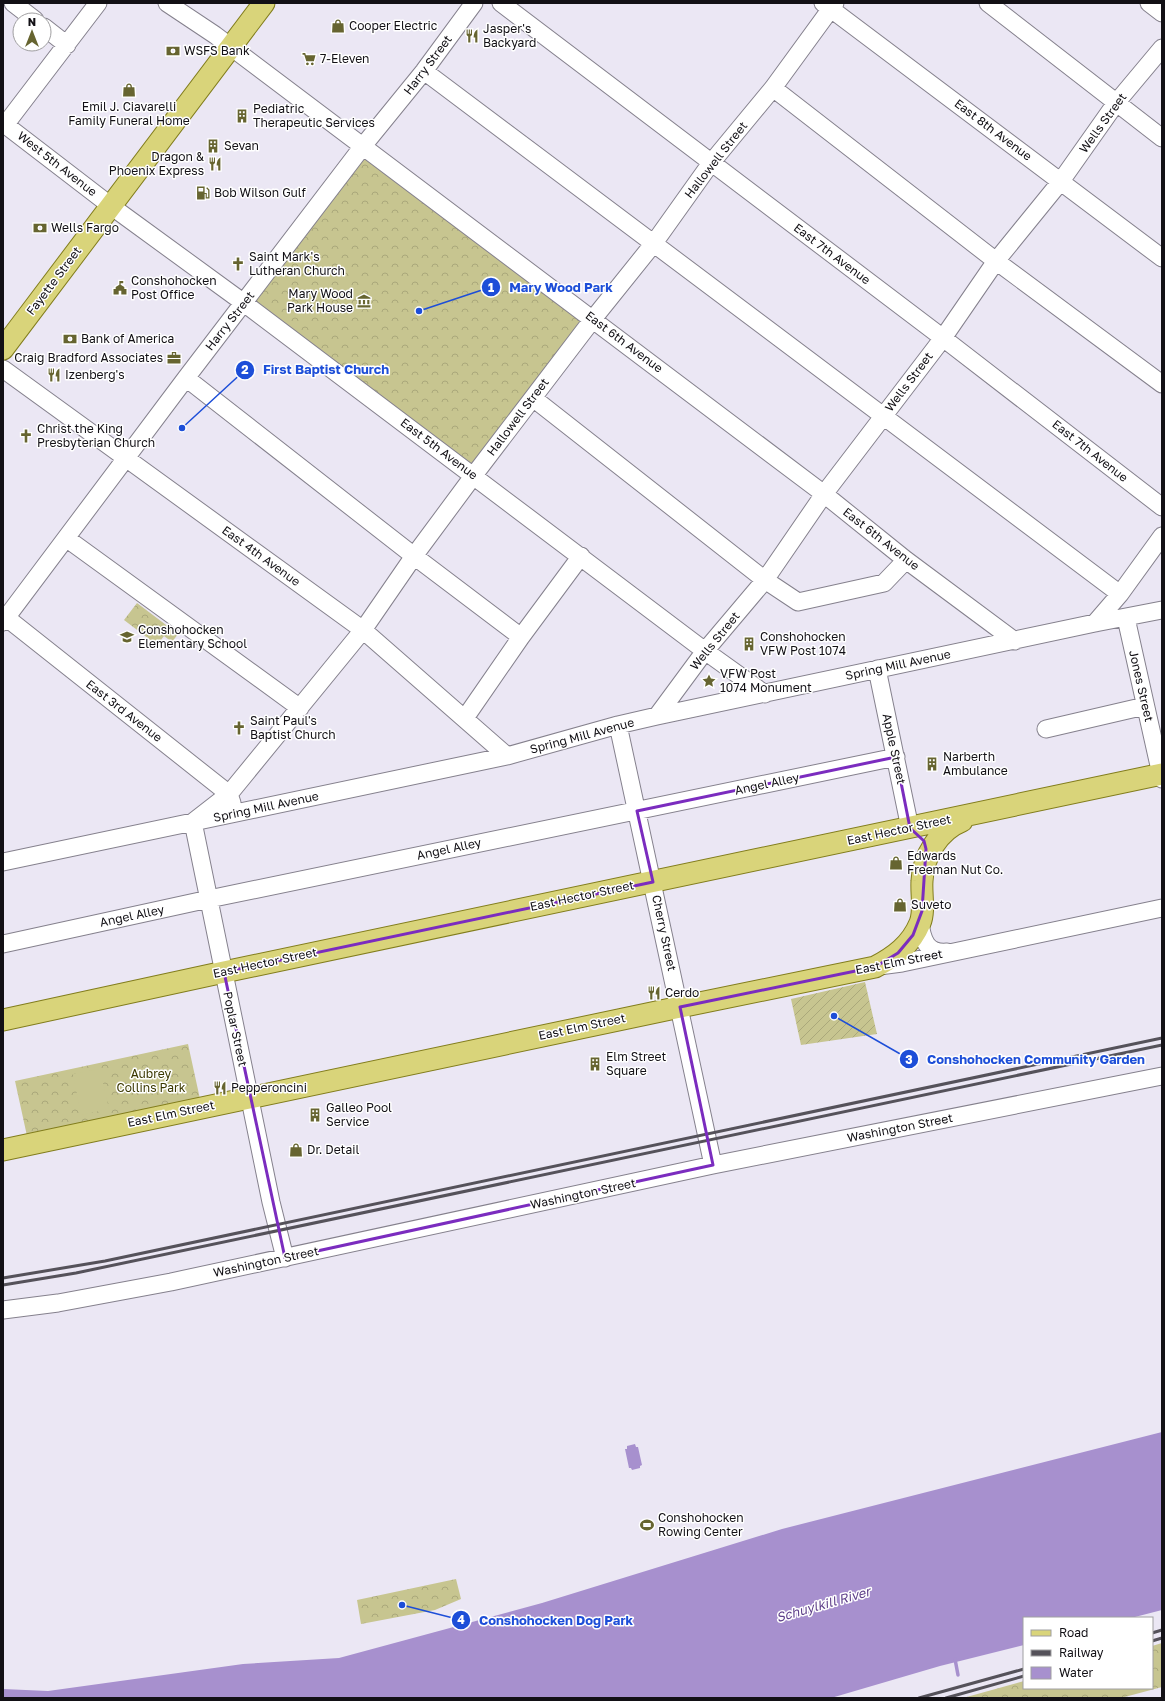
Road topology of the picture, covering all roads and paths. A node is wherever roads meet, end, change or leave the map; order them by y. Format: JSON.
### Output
{"nodes":[{"id":1,"x":13,"y":3,"type":"edge"},
{"id":2,"x":98,"y":3,"type":"edge"},
{"id":3,"x":167,"y":3,"type":"edge"},
{"id":4,"x":264,"y":3,"type":"edge"},
{"id":5,"x":474,"y":3,"type":"edge"},
{"id":6,"x":501,"y":3,"type":"edge"},
{"id":7,"x":988,"y":3,"type":"edge"},
{"id":8,"x":1149,"y":3,"type":"edge"},
{"id":9,"x":829,"y":5,"type":"edge"},
{"id":10,"x":25,"y":12,"type":"edge"},
{"id":11,"x":1162,"y":13,"type":"edge"},
{"id":12,"x":52,"y":33,"type":"edge"},
{"id":13,"x":67,"y":45,"type":"junction"},
{"id":14,"x":230,"y":47,"type":"junction"},
{"id":15,"x":1162,"y":48,"type":"edge"},
{"id":16,"x":424,"y":71,"type":"junction"},
{"id":17,"x":773,"y":88,"type":"junction"},
{"id":18,"x":1116,"y":103,"type":"junction"},
{"id":19,"x":4,"y":124,"type":"edge"},
{"id":20,"x":1162,"y":138,"type":"edge"},
{"id":21,"x":363,"y":146,"type":"junction"},
{"id":22,"x":711,"y":163,"type":"junction"},
{"id":23,"x":1061,"y":182,"type":"junction"},
{"id":24,"x":111,"y":206,"type":"junction"},
{"id":25,"x":654,"y":242,"type":"junction"},
{"id":26,"x":1162,"y":258,"type":"edge"},
{"id":27,"x":996,"y":261,"type":"junction"},
{"id":28,"x":244,"y":303,"type":"junction"},
{"id":29,"x":593,"y":319,"type":"junction"},
{"id":30,"x":943,"y":338,"type":"junction"},
{"id":31,"x":3,"y":349,"type":"edge"},
{"id":32,"x":3,"y":370,"type":"edge"},
{"id":33,"x":186,"y":378,"type":"junction"},
{"id":34,"x":1162,"y":384,"type":"edge"},
{"id":35,"x":533,"y":398,"type":"junction"},
{"id":36,"x":883,"y":417,"type":"junction"},
{"id":37,"x":126,"y":458,"type":"junction"},
{"id":38,"x":474,"y":475,"type":"junction"},
{"id":39,"x":824,"y":494,"type":"junction"},
{"id":40,"x":1162,"y":508,"type":"edge"},
{"id":41,"x":1162,"y":536,"type":"edge"},
{"id":42,"x":66,"y":538,"type":"junction"},
{"id":43,"x":414,"y":556,"type":"junction"},
{"id":44,"x":581,"y":556,"type":"junction"},
{"id":45,"x":906,"y":560,"type":"junction"},
{"id":46,"x":765,"y":580,"type":"junction"},
{"id":47,"x":1120,"y":594,"type":"junction"},
{"id":48,"x":1162,"y":610,"type":"edge"},
{"id":49,"x":4,"y":618,"type":"edge"},
{"id":50,"x":1126,"y":618,"type":"junction"},
{"id":51,"x":1095,"y":623,"type":"junction"},
{"id":52,"x":363,"y":630,"type":"junction"},
{"id":53,"x":521,"y":637,"type":"junction"},
{"id":54,"x":1015,"y":641,"type":"junction"},
{"id":55,"x":705,"y":651,"type":"junction"},
{"id":56,"x":877,"y":669,"type":"junction"},
{"id":57,"x":765,"y":694,"type":"junction"},
{"id":58,"x":1145,"y":706,"type":"junction"},
{"id":59,"x":300,"y":708,"type":"junction"},
{"id":60,"x":657,"y":716,"type":"junction"},
{"id":61,"x":465,"y":718,"type":"junction"},
{"id":62,"x":618,"y":725,"type":"junction"},
{"id":63,"x":1046,"y":729,"type":"dead end"},
{"id":64,"x":507,"y":756,"type":"junction"},
{"id":65,"x":896,"y":757,"type":"junction"},
{"id":66,"x":1162,"y":776,"type":"edge"},
{"id":67,"x":229,"y":794,"type":"junction"},
{"id":68,"x":991,"y":810,"type":"junction"},
{"id":69,"x":637,"y":811,"type":"junction"},
{"id":70,"x":236,"y":813,"type":"junction"},
{"id":71,"x":193,"y":822,"type":"junction"},
{"id":72,"x":910,"y":828,"type":"junction"},
{"id":73,"x":926,"y":860,"type":"junction"},
{"id":74,"x":3,"y":862,"type":"edge"},
{"id":75,"x":653,"y":882,"type":"junction"},
{"id":76,"x":209,"y":899,"type":"junction"},
{"id":77,"x":1162,"y":908,"type":"edge"},
{"id":78,"x":920,"y":922,"type":"junction"},
{"id":79,"x":3,"y":944,"type":"edge"},
{"id":80,"x":954,"y":951,"type":"junction"},
{"id":81,"x":875,"y":967,"type":"junction"},
{"id":82,"x":224,"y":972,"type":"junction"},
{"id":83,"x":680,"y":1007,"type":"junction"},
{"id":84,"x":3,"y":1020,"type":"edge"},
{"id":85,"x":1162,"y":1076,"type":"edge"},
{"id":86,"x":250,"y":1098,"type":"junction"},
{"id":87,"x":3,"y":1150,"type":"edge"},
{"id":88,"x":713,"y":1165,"type":"junction"},
{"id":89,"x":286,"y":1258,"type":"junction"},
{"id":90,"x":3,"y":1310,"type":"edge"}],
"edges":[{"from":1,"to":10,"type":"street"},
{"from":2,"to":13,"type":"street"},
{"from":3,"to":14,"type":"street","name":"East 6th Avenue"},
{"from":4,"to":14,"type":"main road","name":"Fayette Street"},
{"from":5,"to":16,"type":"street","name":"Harry Street"},
{"from":6,"to":22,"type":"street","name":"East 7th Avenue"},
{"from":7,"to":18,"type":"street"},
{"from":8,"to":11,"type":"street"},
{"from":9,"to":17,"type":"street","name":"Hallowell Street"},
{"from":9,"to":23,"type":"street","name":"East 8th Avenue"},
{"from":12,"to":13,"type":"street"},
{"from":13,"to":19,"type":"street"},
{"from":14,"to":21,"type":"street","name":"East 6th Avenue"},
{"from":14,"to":24,"type":"main road","name":"Fayette Street"},
{"from":15,"to":18,"type":"street","name":"Wells Street"},
{"from":16,"to":21,"type":"street","name":"Harry Street"},
{"from":16,"to":25,"type":"street"},
{"from":17,"to":22,"type":"street","name":"Hallowell Street"},
{"from":17,"to":27,"type":"street"},
{"from":18,"to":20,"type":"street"},
{"from":18,"to":23,"type":"street","name":"Wells Street"},
{"from":19,"to":24,"type":"street","name":"West 5th Avenue"},
{"from":21,"to":28,"type":"street","name":"Harry Street"},
{"from":21,"to":29,"type":"street","name":"East 6th Avenue"},
{"from":22,"to":25,"type":"street","name":"Hallowell Street"},
{"from":22,"to":30,"type":"street","name":"East 7th Avenue"},
{"from":23,"to":26,"type":"street","name":"East 8th Avenue"},
{"from":23,"to":27,"type":"street","name":"Wells Street"},
{"from":24,"to":28,"type":"street","name":"East 5th Avenue"},
{"from":24,"to":31,"type":"main road","name":"Fayette Street"},
{"from":25,"to":29,"type":"street","name":"Hallowell Street"},
{"from":25,"to":36,"type":"street"},
{"from":27,"to":30,"type":"street","name":"Wells Street"},
{"from":27,"to":34,"type":"street"},
{"from":28,"to":33,"type":"street","name":"Harry Street"},
{"from":28,"to":38,"type":"street","name":"East 5th Avenue"},
{"from":29,"to":35,"type":"street","name":"Hallowell Street"},
{"from":29,"to":39,"type":"street","name":"East 6th Avenue"},
{"from":30,"to":36,"type":"street","name":"Wells Street"},
{"from":30,"to":40,"type":"street","name":"East 7th Avenue"},
{"from":32,"to":37,"type":"street","name":"East 4th Avenue"},
{"from":33,"to":37,"type":"street","name":"Harry Street"},
{"from":33,"to":43,"type":"street"},
{"from":35,"to":38,"type":"street","name":"Hallowell Street"},
{"from":35,"to":46,"type":"street"},
{"from":36,"to":39,"type":"street","name":"Wells Street"},
{"from":36,"to":47,"type":"street"},
{"from":37,"to":42,"type":"street","name":"Harry Street"},
{"from":37,"to":52,"type":"street","name":"East 4th Avenue"},
{"from":38,"to":43,"type":"street","name":"Hallowell Street"},
{"from":38,"to":44,"type":"street","name":"East 5th Avenue"},
{"from":39,"to":45,"type":"street","name":"East 6th Avenue"},
{"from":39,"to":46,"type":"street","name":"Wells Street"},
{"from":41,"to":47,"type":"street"},
{"from":42,"to":49,"type":"street","name":"Harry Street"},
{"from":42,"to":59,"type":"street"},
{"from":43,"to":52,"type":"street","name":"Hallowell Street"},
{"from":43,"to":53,"type":"street"},
{"from":44,"to":53,"type":"street"},
{"from":44,"to":55,"type":"street","name":"East 5th Avenue"},
{"from":45,"to":46,"type":"street"},
{"from":45,"to":54,"type":"street","name":"East 6th Avenue"},
{"from":46,"to":55,"type":"street","name":"Wells Street"},
{"from":47,"to":51,"type":"street"},
{"from":48,"to":50,"type":"street","name":"Spring Mill Avenue"},
{"from":49,"to":67,"type":"street","name":"East 3rd Avenue"},
{"from":50,"to":51,"type":"street","name":"Spring Mill Avenue"},
{"from":50,"to":58,"type":"street","name":"Jones Street"},
{"from":51,"to":54,"type":"street","name":"Spring Mill Avenue"},
{"from":52,"to":59,"type":"street","name":"Hallowell Street"},
{"from":52,"to":61,"type":"street","name":"East 4th Avenue"},
{"from":53,"to":61,"type":"street"},
{"from":54,"to":56,"type":"street","name":"Spring Mill Avenue"},
{"from":55,"to":57,"type":"street","name":"East 5th Avenue"},
{"from":55,"to":60,"type":"street","name":"Wells Street"},
{"from":56,"to":57,"type":"street","name":"Spring Mill Avenue"},
{"from":56,"to":65,"type":"street","name":"Apple Street"},
{"from":57,"to":60,"type":"street","name":"Spring Mill Avenue"},
{"from":58,"to":63,"type":"street"},
{"from":58,"to":66,"type":"street","name":"Jones Street"},
{"from":59,"to":67,"type":"street","name":"Hallowell Street"},
{"from":60,"to":62,"type":"street","name":"Spring Mill Avenue"},
{"from":61,"to":64,"type":"street","name":"East 4th Avenue"},
{"from":62,"to":64,"type":"street","name":"Spring Mill Avenue"},
{"from":62,"to":69,"type":"street","name":"Cherry Street"},
{"from":64,"to":70,"type":"street","name":"Spring Mill Avenue"},
{"from":65,"to":69,"type":"street","name":"Angel Alley"},
{"from":65,"to":72,"type":"street","name":"Apple Street"},
{"from":66,"to":68,"type":"main road","name":"East Hector Street"},
{"from":67,"to":70,"type":"street"},
{"from":67,"to":71,"type":"street","name":"Hallowell Street"},
{"from":68,"to":72,"type":"main road","name":"East Hector Street"},
{"from":68,"to":73,"type":"main road"},
{"from":69,"to":75,"type":"street","name":"Cherry Street"},
{"from":69,"to":76,"type":"street","name":"Angel Alley"},
{"from":70,"to":71,"type":"street","name":"Spring Mill Avenue"},
{"from":71,"to":74,"type":"street","name":"Spring Mill Avenue"},
{"from":71,"to":76,"type":"street","name":"Poplar Street"},
{"from":72,"to":73,"type":"main road"},
{"from":72,"to":75,"type":"main road","name":"East Hector Street"},
{"from":73,"to":78,"type":"main road"},
{"from":75,"to":82,"type":"main road","name":"East Hector Street"},
{"from":75,"to":83,"type":"street","name":"Cherry Street"},
{"from":76,"to":79,"type":"street","name":"Angel Alley"},
{"from":76,"to":82,"type":"street","name":"Poplar Street"},
{"from":77,"to":80,"type":"street","name":"East Elm Street"},
{"from":78,"to":80,"type":"street"},
{"from":78,"to":81,"type":"main road"},
{"from":80,"to":81,"type":"street","name":"East Elm Street"},
{"from":81,"to":83,"type":"main road","name":"East Elm Street"},
{"from":82,"to":84,"type":"main road","name":"East Hector Street"},
{"from":82,"to":86,"type":"street","name":"Poplar Street"},
{"from":83,"to":86,"type":"main road","name":"East Elm Street"},
{"from":83,"to":88,"type":"street","name":"Cherry Street"},
{"from":85,"to":88,"type":"street","name":"Washington Street"},
{"from":86,"to":87,"type":"main road","name":"East Elm Street"},
{"from":86,"to":89,"type":"street","name":"Poplar Street"},
{"from":88,"to":89,"type":"street","name":"Washington Street"},
{"from":89,"to":90,"type":"street","name":"Washington Street"}]}
